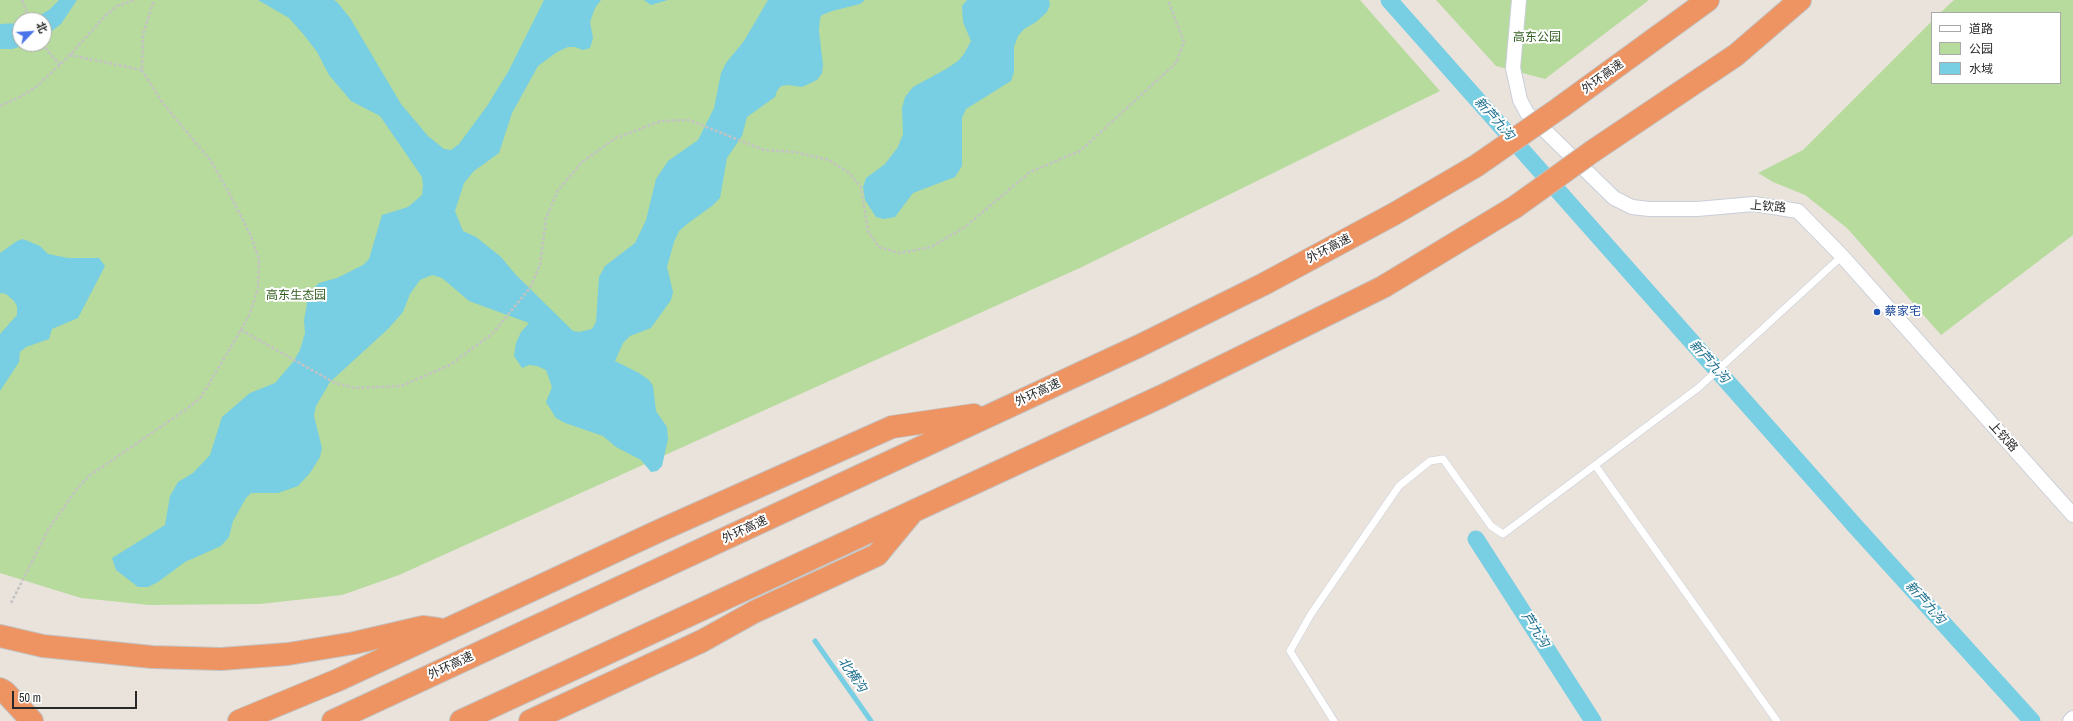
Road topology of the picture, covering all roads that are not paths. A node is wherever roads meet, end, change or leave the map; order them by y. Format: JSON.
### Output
{"nodes":[{"id":1,"x":1519,"y":0,"type":"edge"},
{"id":2,"x":1708,"y":0,"type":"edge"},
{"id":3,"x":1800,"y":0,"type":"edge"},
{"id":4,"x":1842,"y":256,"type":"junction"},
{"id":5,"x":997,"y":412,"type":"junction"},
{"id":6,"x":1595,"y":465,"type":"junction"},
{"id":7,"x":914,"y":511,"type":"junction"},
{"id":8,"x":2073,"y":515,"type":"edge"},
{"id":9,"x":446,"y":630,"type":"junction"},
{"id":10,"x":0,"y":636,"type":"edge"},
{"id":11,"x":0,"y":689,"type":"edge"},
{"id":12,"x":2073,"y":718,"type":"edge"},
{"id":13,"x":32,"y":721,"type":"edge"},
{"id":14,"x":239,"y":721,"type":"edge"},
{"id":15,"x":332,"y":721,"type":"edge"},
{"id":16,"x":461,"y":721,"type":"edge"},
{"id":17,"x":530,"y":721,"type":"edge"},
{"id":18,"x":1334,"y":721,"type":"edge"},
{"id":19,"x":1777,"y":721,"type":"edge"},
{"id":20,"x":2070,"y":721,"type":"edge"}],
"edges":[{"from":1,"to":4,"type":"street","name":"上钦路"},
{"from":2,"to":5,"type":"highway","name":"外环高速","bridge":true},
{"from":3,"to":7,"type":"highway","bridge":true},
{"from":4,"to":6,"type":"lane"},
{"from":4,"to":8,"type":"street","name":"上钦路"},
{"from":5,"to":9,"type":"highway"},
{"from":5,"to":15,"type":"highway","name":"外环高速"},
{"from":6,"to":18,"type":"lane"},
{"from":6,"to":19,"type":"lane"},
{"from":7,"to":16,"type":"highway"},
{"from":7,"to":17,"type":"highway"},
{"from":9,"to":10,"type":"highway"},
{"from":9,"to":14,"type":"highway"},
{"from":11,"to":13,"type":"highway"},
{"from":12,"to":20,"type":"street"}]}
